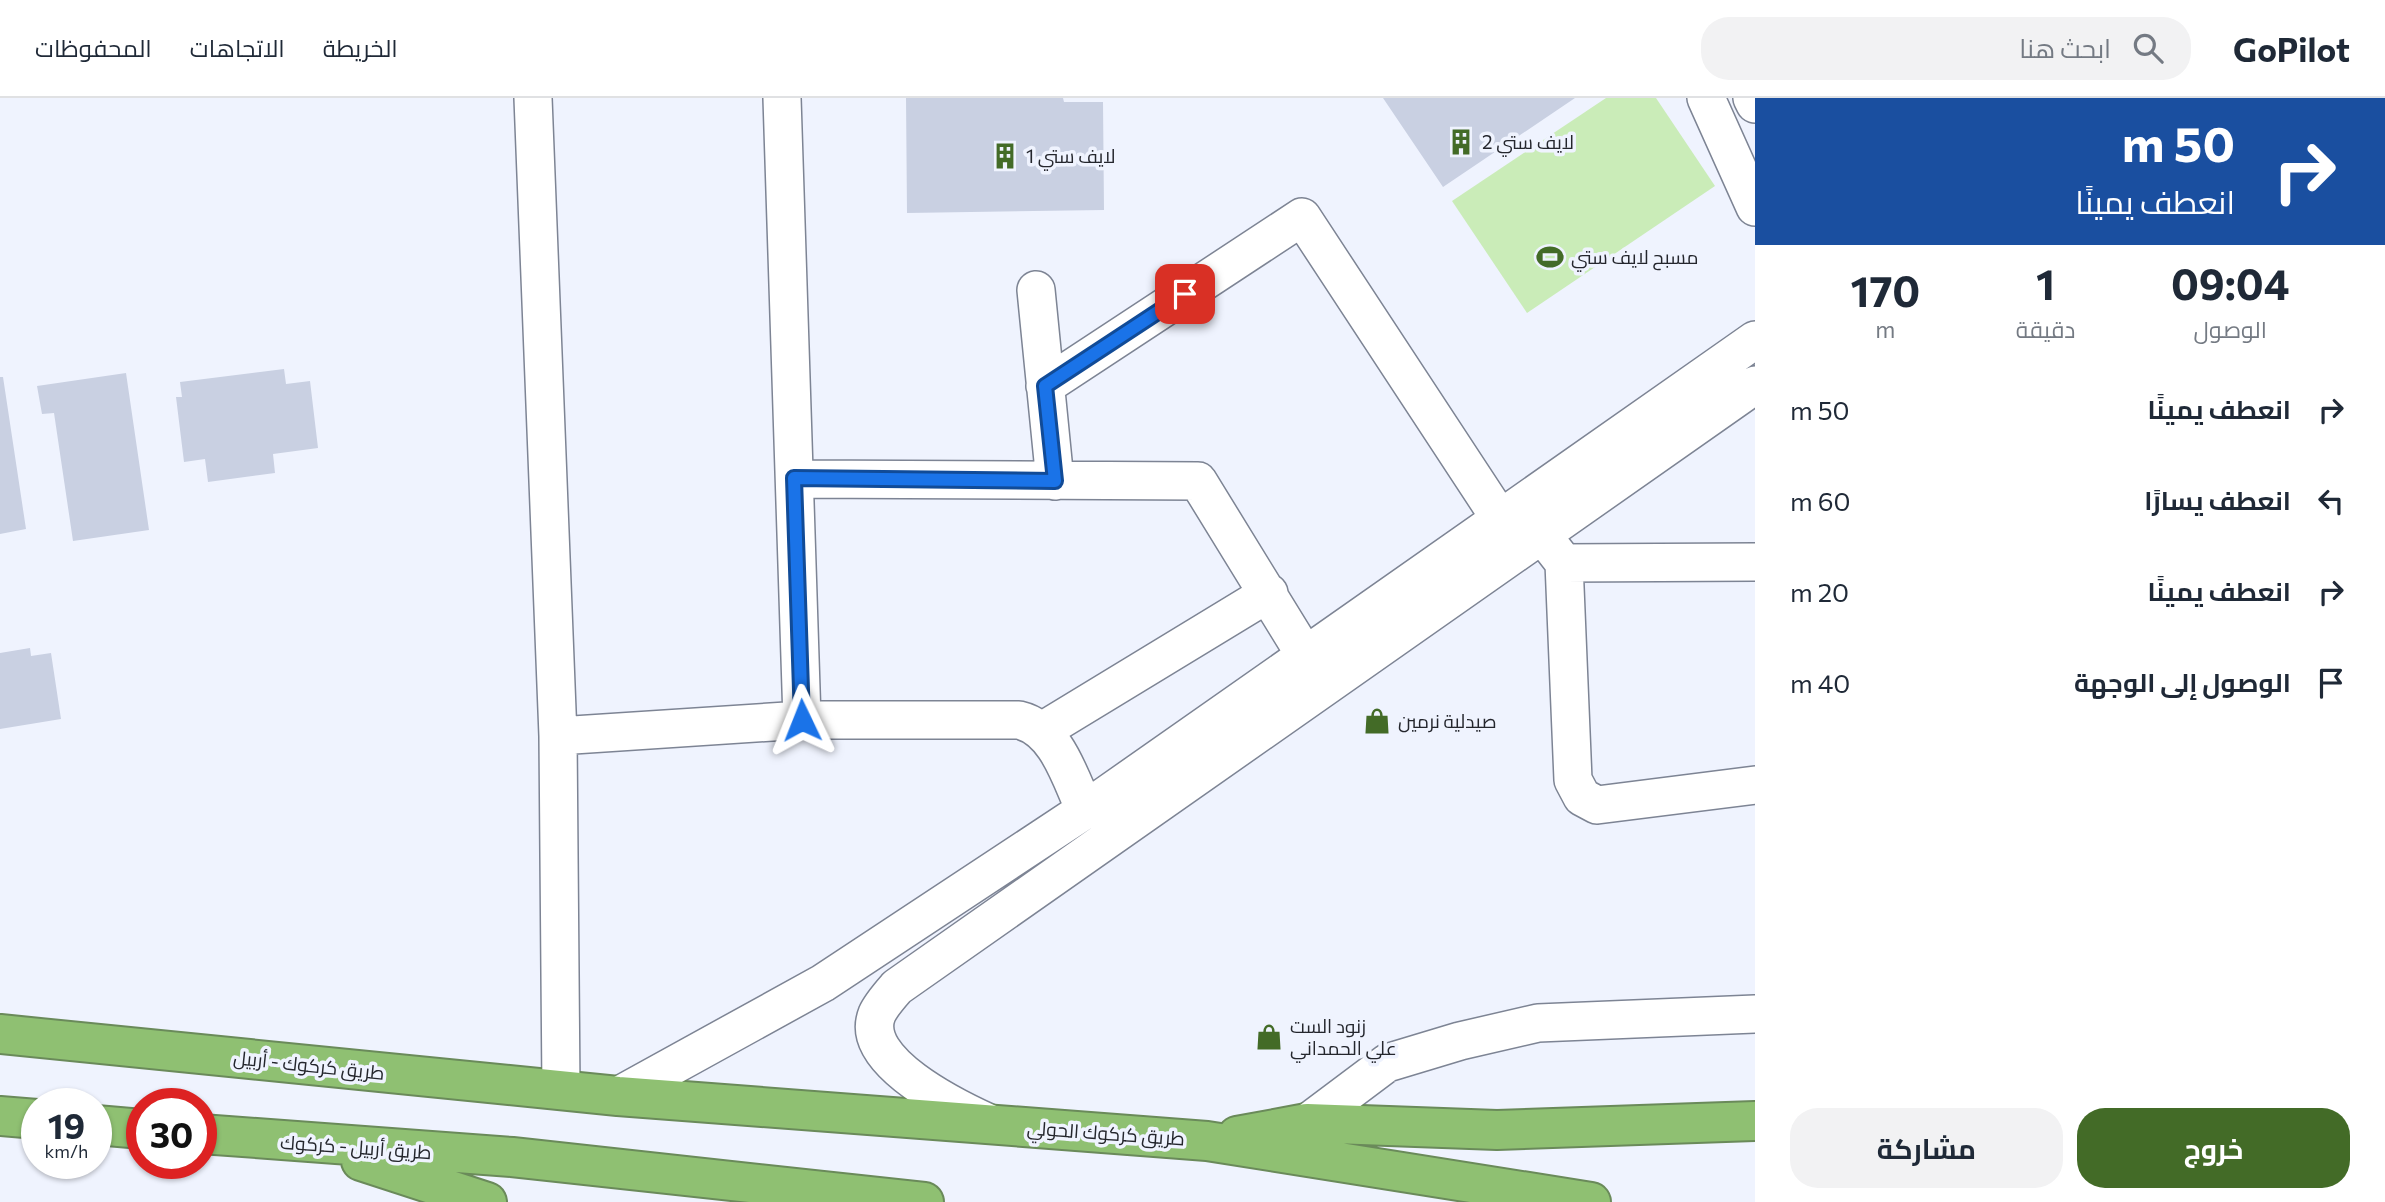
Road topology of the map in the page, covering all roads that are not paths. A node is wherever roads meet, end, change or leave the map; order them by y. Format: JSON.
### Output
{"nodes":[{"id":1,"x":533,"y":98,"type":"edge"},
{"id":2,"x":782,"y":98,"type":"edge"},
{"id":3,"x":1706,"y":98,"type":"edge"},
{"id":4,"x":1752,"y":98,"type":"edge"},
{"id":5,"x":1755,"y":104,"type":"edge"},
{"id":6,"x":1755,"y":207,"type":"edge"},
{"id":7,"x":1036,"y":290,"type":"dead end"},
{"id":8,"x":1755,"y":340,"type":"edge"},
{"id":9,"x":1755,"y":385,"type":"edge"},
{"id":10,"x":1045,"y":386,"type":"junction"},
{"id":11,"x":794,"y":478,"type":"junction"},
{"id":12,"x":1055,"y":481,"type":"junction"},
{"id":13,"x":1499,"y":517,"type":"junction"},
{"id":14,"x":1554,"y":549,"type":"junction"},
{"id":15,"x":1755,"y":562,"type":"edge"},
{"id":16,"x":1269,"y":593,"type":"junction"},
{"id":17,"x":1305,"y":655,"type":"junction"},
{"id":18,"x":802,"y":720,"type":"junction"},
{"id":19,"x":1042,"y":731,"type":"junction"},
{"id":20,"x":558,"y":736,"type":"junction"},
{"id":21,"x":1198,"y":754,"type":"junction"},
{"id":22,"x":1755,"y":785,"type":"edge"},
{"id":23,"x":1085,"y":810,"type":"junction"},
{"id":24,"x":1755,"y":1014,"type":"edge"},
{"id":25,"x":0,"y":1034,"type":"edge"},
{"id":26,"x":561,"y":1090,"type":"junction"},
{"id":27,"x":618,"y":1096,"type":"junction"},
{"id":28,"x":0,"y":1116,"type":"edge"},
{"id":29,"x":21,"y":1118,"type":"edge"},
{"id":30,"x":1755,"y":1121,"type":"edge"},
{"id":31,"x":1307,"y":1123,"type":"junction"},
{"id":32,"x":993,"y":1125,"type":"junction"},
{"id":33,"x":217,"y":1135,"type":"edge"},
{"id":34,"x":1207,"y":1141,"type":"junction"},
{"id":35,"x":309,"y":1144,"type":"junction"},
{"id":36,"x":487,"y":1202,"type":"edge"},
{"id":37,"x":924,"y":1202,"type":"edge"},
{"id":38,"x":1591,"y":1202,"type":"edge"}],
"edges":[{"from":1,"to":20,"type":"street"},
{"from":2,"to":11,"type":"street"},
{"from":3,"to":6,"type":"street"},
{"from":4,"to":5,"type":"street"},
{"from":7,"to":10,"type":"street"},
{"from":8,"to":13,"type":"street"},
{"from":9,"to":14,"type":"street"},
{"from":10,"to":12,"type":"street"},
{"from":10,"to":13,"type":"street"},
{"from":11,"to":12,"type":"street"},
{"from":11,"to":18,"type":"street"},
{"from":12,"to":16,"type":"street"},
{"from":13,"to":17,"type":"street"},
{"from":14,"to":15,"type":"street"},
{"from":14,"to":21,"type":"street"},
{"from":14,"to":22,"type":"street"},
{"from":16,"to":17,"type":"street"},
{"from":16,"to":19,"type":"street"},
{"from":17,"to":21,"type":"street"},
{"from":18,"to":19,"type":"street"},
{"from":18,"to":20,"type":"street"},
{"from":19,"to":23,"type":"street"},
{"from":20,"to":26,"type":"street"},
{"from":21,"to":23,"type":"street"},
{"from":21,"to":32,"type":"street"},
{"from":23,"to":27,"type":"street"},
{"from":24,"to":31,"type":"street"},
{"from":25,"to":26,"type":"highway","name":"طريق كركوك - أربيل"},
{"from":26,"to":27,"type":"highway","name":"طريق كركوك - أربيل"},
{"from":27,"to":32,"type":"highway","name":"طريق كركوك الحولي"},
{"from":28,"to":29,"type":"highway"},
{"from":30,"to":31,"type":"highway"},
{"from":31,"to":34,"type":"highway"},
{"from":32,"to":34,"type":"highway","name":"طريق كركوك الحولي"},
{"from":33,"to":35,"type":"highway","name":"طريق أربيل - كركوك"},
{"from":34,"to":38,"type":"highway","name":"طريق كركوك الحولي"},
{"from":35,"to":36,"type":"highway"},
{"from":35,"to":37,"type":"highway","name":"طريق أربيل - كركوك"}]}
